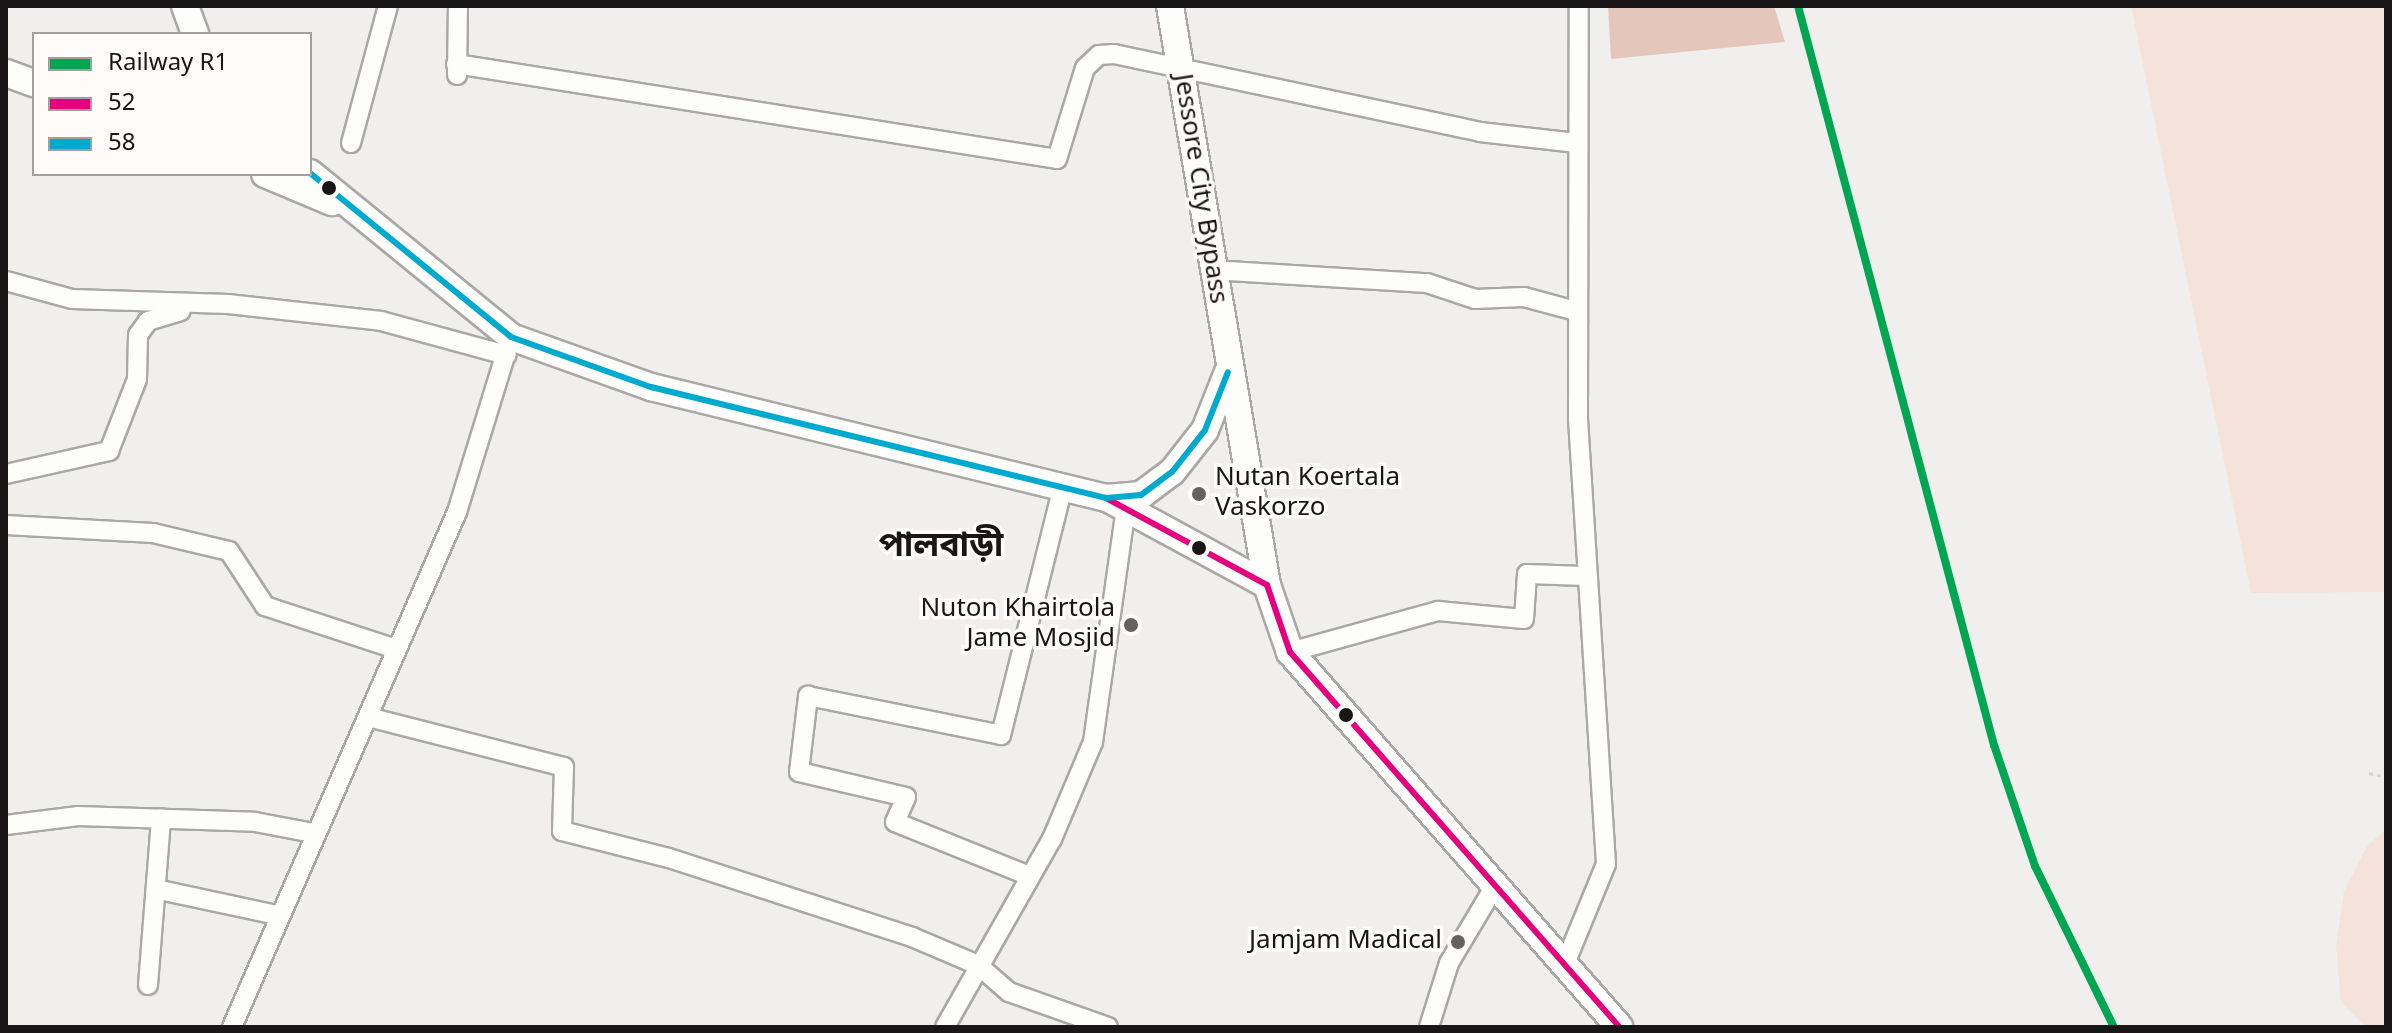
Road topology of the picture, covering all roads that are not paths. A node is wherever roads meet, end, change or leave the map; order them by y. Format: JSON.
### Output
{"nodes":[{"id":1,"x":185,"y":6,"type":"edge"},
{"id":2,"x":388,"y":6,"type":"edge"},
{"id":3,"x":458,"y":6,"type":"edge"},
{"id":4,"x":1170,"y":6,"type":"edge"},
{"id":5,"x":1579,"y":6,"type":"edge"},
{"id":6,"x":194,"y":32,"type":"edge"},
{"id":7,"x":1180,"y":62,"type":"junction"},
{"id":8,"x":6,"y":73,"type":"edge"},
{"id":9,"x":32,"y":82,"type":"edge"},
{"id":10,"x":351,"y":143,"type":"dead end"},
{"id":11,"x":1576,"y":143,"type":"junction"},
{"id":12,"x":312,"y":175,"type":"edge"},
{"id":13,"x":270,"y":176,"type":"edge"},
{"id":14,"x":342,"y":206,"type":"junction"},
{"id":15,"x":1212,"y":270,"type":"junction"},
{"id":16,"x":6,"y":281,"type":"edge"},
{"id":17,"x":192,"y":308,"type":"junction"},
{"id":18,"x":1576,"y":311,"type":"junction"},
{"id":19,"x":508,"y":346,"type":"junction"},
{"id":20,"x":1228,"y":372,"type":"junction"},
{"id":21,"x":6,"y":474,"type":"edge"},
{"id":22,"x":1063,"y":487,"type":"junction"},
{"id":23,"x":1116,"y":503,"type":"junction"},
{"id":24,"x":6,"y":525,"type":"edge"},
{"id":25,"x":1585,"y":576,"type":"junction"},
{"id":26,"x":1267,"y":585,"type":"junction"},
{"id":27,"x":396,"y":649,"type":"junction"},
{"id":28,"x":1290,"y":652,"type":"junction"},
{"id":29,"x":368,"y":717,"type":"junction"},
{"id":30,"x":161,"y":819,"type":"junction"},
{"id":31,"x":6,"y":825,"type":"edge"},
{"id":32,"x":314,"y":833,"type":"junction"},
{"id":33,"x":1027,"y":875,"type":"junction"},
{"id":34,"x":160,"y":890,"type":"junction"},
{"id":35,"x":1492,"y":891,"type":"junction"},
{"id":36,"x":277,"y":915,"type":"junction"},
{"id":37,"x":978,"y":965,"type":"junction"},
{"id":38,"x":1564,"y":966,"type":"junction"},
{"id":39,"x":148,"y":985,"type":"dead end"},
{"id":40,"x":1617,"y":1026,"type":"edge"},
{"id":41,"x":232,"y":1027,"type":"edge"},
{"id":42,"x":945,"y":1027,"type":"edge"},
{"id":43,"x":1108,"y":1027,"type":"edge"},
{"id":44,"x":1429,"y":1027,"type":"edge"}],
"edges":[{"from":1,"to":6,"type":"highway"},
{"from":2,"to":10,"type":"street"},
{"from":3,"to":7,"type":"street"},
{"from":4,"to":7,"type":"highway","name":"Jessore City Bypass"},
{"from":5,"to":11,"type":"street"},
{"from":7,"to":11,"type":"street"},
{"from":7,"to":15,"type":"highway","name":"Jessore City Bypass"},
{"from":8,"to":9,"type":"highway"},
{"from":11,"to":18,"type":"street"},
{"from":12,"to":14,"type":"highway"},
{"from":13,"to":14,"type":"highway"},
{"from":14,"to":19,"type":"highway"},
{"from":15,"to":18,"type":"street"},
{"from":15,"to":20,"type":"highway","name":"Jessore City Bypass"},
{"from":16,"to":17,"type":"street"},
{"from":17,"to":19,"type":"street"},
{"from":17,"to":21,"type":"street"},
{"from":18,"to":25,"type":"street"},
{"from":19,"to":22,"type":"highway"},
{"from":19,"to":27,"type":"street"},
{"from":20,"to":23,"type":"highway"},
{"from":20,"to":26,"type":"highway","name":"Jessore City Bypass"},
{"from":22,"to":23,"type":"highway"},
{"from":22,"to":33,"type":"street"},
{"from":23,"to":26,"type":"highway"},
{"from":23,"to":33,"type":"street"},
{"from":24,"to":27,"type":"street"},
{"from":25,"to":28,"type":"street"},
{"from":25,"to":38,"type":"street"},
{"from":26,"to":28,"type":"highway","name":"Jessore City Bypass"},
{"from":27,"to":29,"type":"street"},
{"from":28,"to":35,"type":"highway"},
{"from":29,"to":32,"type":"street"},
{"from":29,"to":37,"type":"street"},
{"from":30,"to":31,"type":"street"},
{"from":30,"to":32,"type":"street"},
{"from":30,"to":34,"type":"street"},
{"from":32,"to":36,"type":"street"},
{"from":33,"to":37,"type":"street"},
{"from":34,"to":36,"type":"street"},
{"from":34,"to":39,"type":"street"},
{"from":35,"to":38,"type":"highway"},
{"from":35,"to":44,"type":"street"},
{"from":36,"to":41,"type":"street"},
{"from":37,"to":42,"type":"street"},
{"from":37,"to":43,"type":"street"},
{"from":38,"to":40,"type":"highway"}]}
